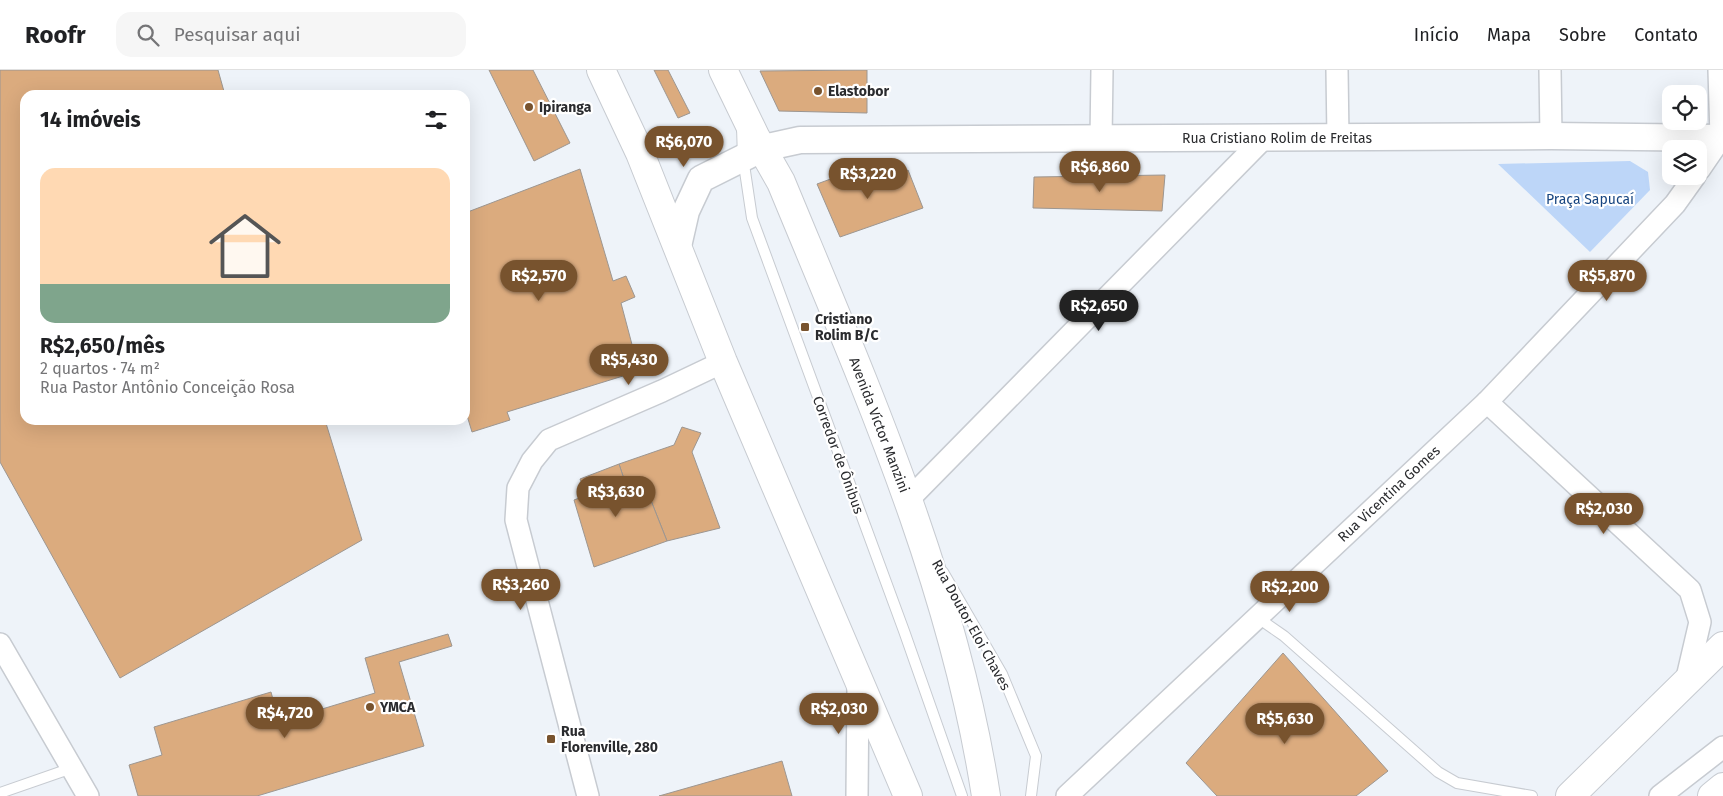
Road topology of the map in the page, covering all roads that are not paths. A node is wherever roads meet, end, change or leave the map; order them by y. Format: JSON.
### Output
{"nodes":[{"id":1,"x":601,"y":70,"type":"edge"},
{"id":2,"x":723,"y":70,"type":"edge"},
{"id":3,"x":1102,"y":70,"type":"edge"},
{"id":4,"x":1337,"y":70,"type":"edge"},
{"id":5,"x":1550,"y":70,"type":"edge"},
{"id":6,"x":1720,"y":70,"type":"edge"},
{"id":7,"x":1551,"y":136,"type":"junction"},
{"id":8,"x":1264,"y":138,"type":"junction"},
{"id":9,"x":1338,"y":138,"type":"junction"},
{"id":10,"x":1722,"y":138,"type":"edge"},
{"id":11,"x":1101,"y":139,"type":"junction"},
{"id":12,"x":753,"y":153,"type":"junction"},
{"id":13,"x":1707,"y":159,"type":"edge"},
{"id":14,"x":1688,"y":185,"type":"edge"},
{"id":15,"x":678,"y":246,"type":"junction"},
{"id":16,"x":723,"y":362,"type":"junction"},
{"id":17,"x":1487,"y":402,"type":"junction"},
{"id":18,"x":908,"y":500,"type":"junction"},
{"id":19,"x":924,"y":540,"type":"junction"},
{"id":20,"x":1258,"y":618,"type":"junction"},
{"id":21,"x":0,"y":644,"type":"edge"},
{"id":22,"x":1723,"y":646,"type":"edge"},
{"id":23,"x":858,"y":675,"type":"junction"},
{"id":24,"x":1686,"y":682,"type":"junction"},
{"id":25,"x":1723,"y":747,"type":"edge"},
{"id":26,"x":72,"y":768,"type":"junction"},
{"id":27,"x":1723,"y":787,"type":"edge"},
{"id":28,"x":0,"y":793,"type":"edge"},
{"id":29,"x":88,"y":796,"type":"edge"},
{"id":30,"x":588,"y":796,"type":"edge"},
{"id":31,"x":857,"y":796,"type":"edge"},
{"id":32,"x":908,"y":796,"type":"edge"},
{"id":33,"x":962,"y":796,"type":"edge"},
{"id":34,"x":986,"y":796,"type":"edge"},
{"id":35,"x":1031,"y":796,"type":"edge"},
{"id":36,"x":1067,"y":796,"type":"edge"},
{"id":37,"x":1532,"y":796,"type":"edge"},
{"id":38,"x":1570,"y":796,"type":"edge"},
{"id":39,"x":1660,"y":796,"type":"edge"},
{"id":40,"x":1712,"y":796,"type":"edge"}],
"edges":[{"from":1,"to":15,"type":"main road"},
{"from":2,"to":12,"type":"main road","name":"Avenida Víctor Manzini"},
{"from":3,"to":11,"type":"street"},
{"from":4,"to":9,"type":"street"},
{"from":5,"to":7,"type":"street"},
{"from":6,"to":10,"type":"street"},
{"from":7,"to":9,"type":"street","name":"Rua Cristiano Rolim de Freitas"},
{"from":7,"to":10,"type":"street","name":"Rua Cristiano Rolim de Freitas"},
{"from":8,"to":9,"type":"street","name":"Rua Cristiano Rolim de Freitas"},
{"from":8,"to":11,"type":"street","name":"Rua Cristiano Rolim de Freitas"},
{"from":8,"to":18,"type":"street"},
{"from":10,"to":13,"type":"street"},
{"from":11,"to":12,"type":"street","name":"Rua Cristiano Rolim de Freitas"},
{"from":12,"to":15,"type":"street","name":"Rua Cristiano Rolim de Freitas"},
{"from":12,"to":18,"type":"main road","name":"Avenida Víctor Manzini"},
{"from":12,"to":33,"type":"lane","name":"Corredor de Ônibus"},
{"from":14,"to":17,"type":"street","name":"Rua Vicentina Gomes"},
{"from":15,"to":16,"type":"main road"},
{"from":16,"to":23,"type":"main road"},
{"from":16,"to":30,"type":"street"},
{"from":17,"to":20,"type":"street","name":"Rua Vicentina Gomes"},
{"from":17,"to":24,"type":"street"},
{"from":18,"to":19,"type":"main road","name":"Avenida Víctor Manzini"},
{"from":19,"to":34,"type":"main road","name":"Avenida Víctor Manzini"},
{"from":19,"to":35,"type":"lane","name":"Rua Doutor Eloi Chaves"},
{"from":20,"to":36,"type":"street","name":"Rua Vicentina Gomes"},
{"from":20,"to":37,"type":"lane"},
{"from":21,"to":26,"type":"street"},
{"from":22,"to":24,"type":"main road"},
{"from":23,"to":31,"type":"street"},
{"from":23,"to":32,"type":"main road"},
{"from":24,"to":38,"type":"main road"},
{"from":25,"to":39,"type":"street"},
{"from":26,"to":28,"type":"lane"},
{"from":26,"to":29,"type":"street"},
{"from":27,"to":40,"type":"main road"}]}
